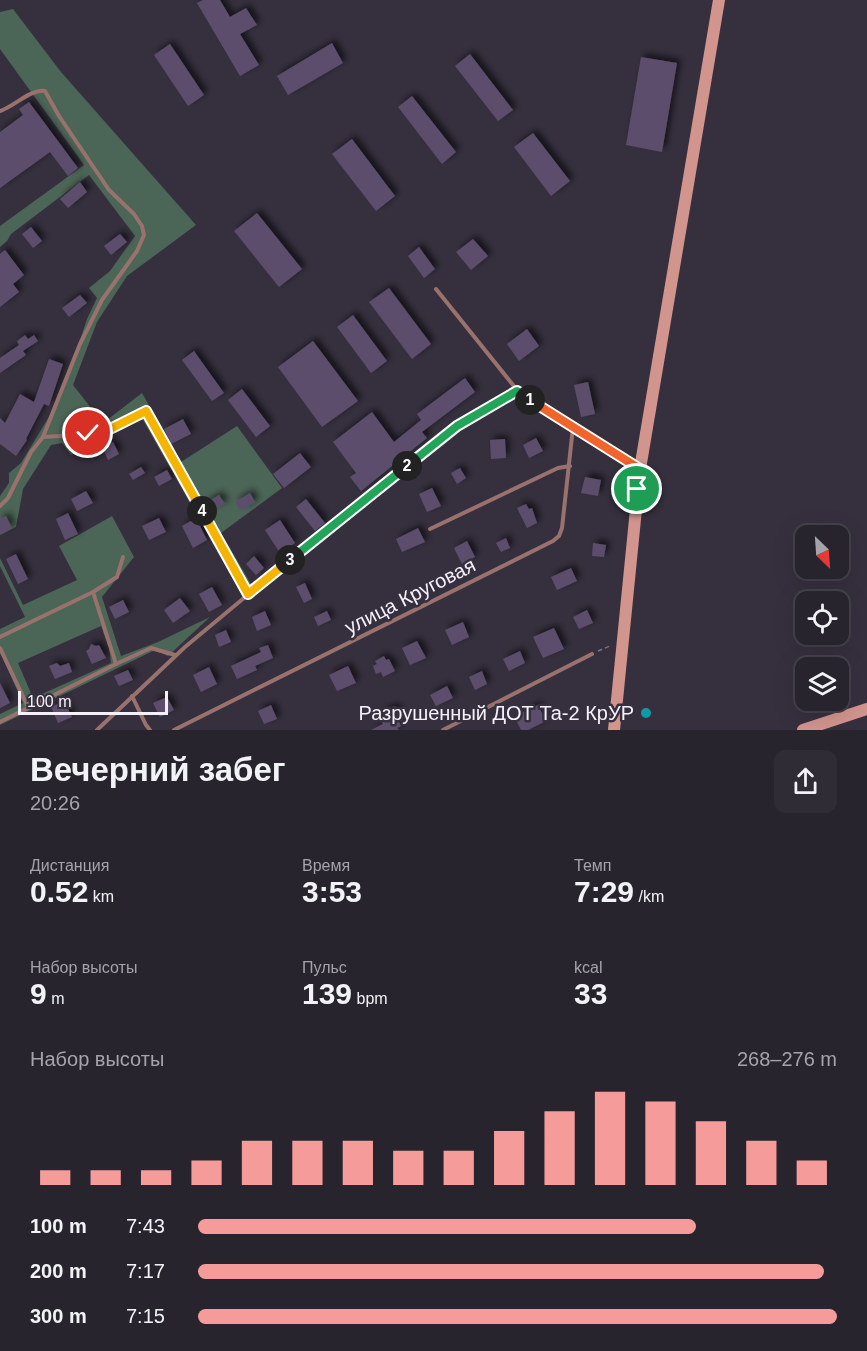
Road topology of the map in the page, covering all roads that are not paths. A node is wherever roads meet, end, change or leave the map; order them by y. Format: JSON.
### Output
{"nodes":[{"id":1,"x":719,"y":0,"type":"edge"},
{"id":2,"x":0,"y":111,"type":"edge"},
{"id":3,"x":436,"y":290,"type":"dead end"},
{"id":4,"x":517,"y":391,"type":"junction"},
{"id":5,"x":457,"y":426,"type":"joint"},
{"id":6,"x":573,"y":427,"type":"junction"},
{"id":7,"x":43,"y":437,"type":"junction"},
{"id":8,"x":570,"y":466,"type":"junction"},
{"id":9,"x":640,"y":469,"type":"junction"},
{"id":10,"x":0,"y":506,"type":"edge"},
{"id":11,"x":430,"y":529,"type":"dead end"},
{"id":12,"x":123,"y":557,"type":"dead end"},
{"id":13,"x":93,"y":592,"type":"junction"},
{"id":14,"x":248,"y":594,"type":"junction"},
{"id":15,"x":0,"y":637,"type":"edge"},
{"id":16,"x":0,"y":648,"type":"edge"},
{"id":17,"x":592,"y":654,"type":"road end"},
{"id":18,"x":176,"y":656,"type":"junction"},
{"id":19,"x":116,"y":664,"type":"junction"},
{"id":20,"x":132,"y":696,"type":"junction"},
{"id":21,"x":28,"y":707,"type":"junction"},
{"id":22,"x":867,"y":709,"type":"edge"},
{"id":23,"x":0,"y":722,"type":"edge"},
{"id":24,"x":97,"y":730,"type":"edge"},
{"id":25,"x":150,"y":730,"type":"edge"},
{"id":26,"x":174,"y":730,"type":"edge"},
{"id":27,"x":443,"y":730,"type":"edge"},
{"id":28,"x":614,"y":730,"type":"edge"},
{"id":29,"x":803,"y":730,"type":"edge"}],
"edges":[{"from":1,"to":9,"type":"street"},
{"from":2,"to":7,"type":"lane"},
{"from":3,"to":4,"type":"lane"},
{"from":4,"to":5,"type":"street"},
{"from":4,"to":6,"type":"street"},
{"from":5,"to":14,"type":"lane"},
{"from":6,"to":8,"type":"lane","name":"улица Круговая"},
{"from":6,"to":9,"type":"street"},
{"from":7,"to":10,"type":"lane"},
{"from":7,"to":14,"type":"lane"},
{"from":8,"to":11,"type":"lane"},
{"from":8,"to":26,"type":"lane","name":"улица Круговая"},
{"from":9,"to":28,"type":"street"},
{"from":12,"to":13,"type":"lane"},
{"from":13,"to":15,"type":"lane"},
{"from":13,"to":19,"type":"lane"},
{"from":14,"to":18,"type":"lane"},
{"from":16,"to":21,"type":"lane"},
{"from":17,"to":27,"type":"lane"},
{"from":18,"to":19,"type":"lane"},
{"from":18,"to":20,"type":"lane"},
{"from":19,"to":21,"type":"lane"},
{"from":20,"to":24,"type":"lane"},
{"from":20,"to":25,"type":"lane"},
{"from":21,"to":23,"type":"lane"},
{"from":22,"to":29,"type":"street"}]}
